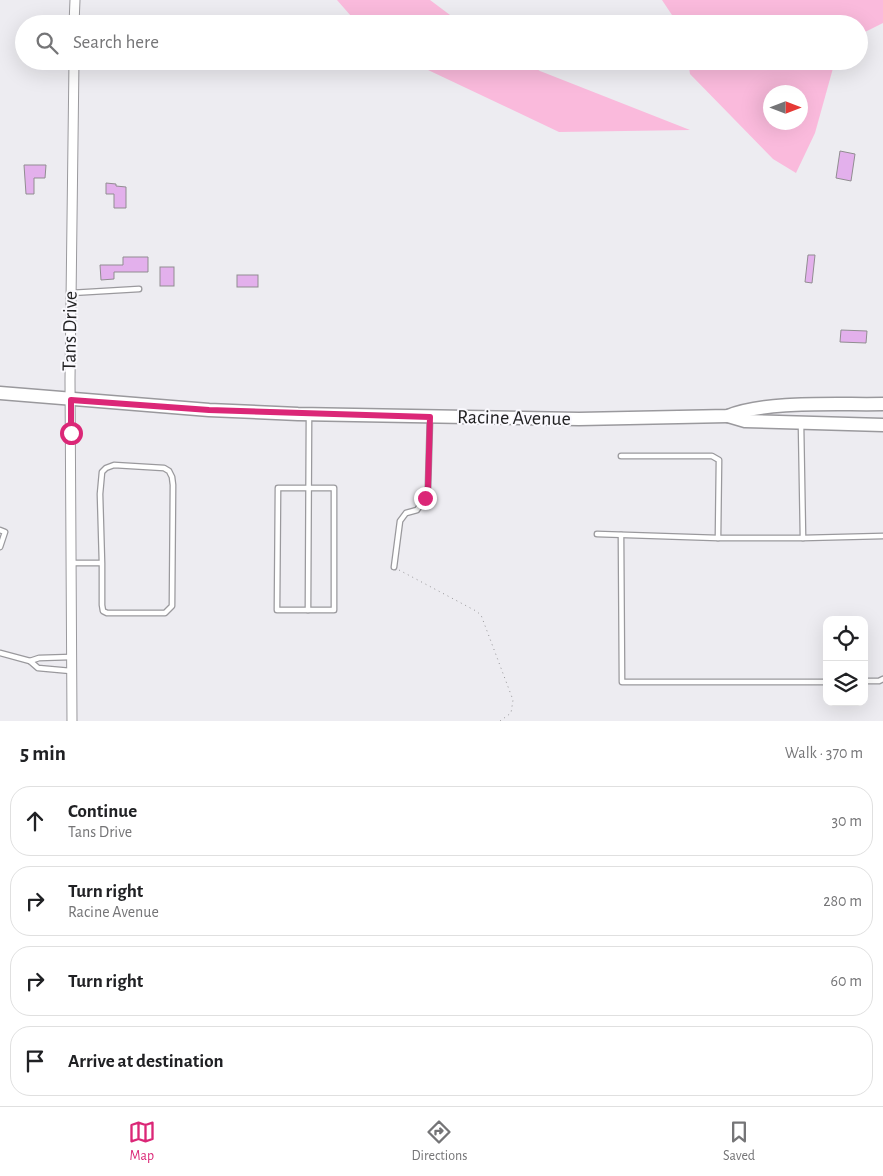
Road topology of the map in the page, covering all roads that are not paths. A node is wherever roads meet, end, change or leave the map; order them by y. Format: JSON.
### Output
{"nodes":[{"id":1,"x":75,"y":0,"type":"edge"},
{"id":2,"x":74,"y":15,"type":"edge"},
{"id":3,"x":74,"y":70,"type":"edge"},
{"id":4,"x":139,"y":289,"type":"dead end"},
{"id":5,"x":71,"y":293,"type":"junction"},
{"id":6,"x":0,"y":393,"type":"edge"},
{"id":7,"x":71,"y":400,"type":"junction"},
{"id":8,"x":883,"y":404,"type":"edge"},
{"id":9,"x":309,"y":414,"type":"junction"},
{"id":10,"x":728,"y":416,"type":"junction"},
{"id":11,"x":430,"y":417,"type":"junction"},
{"id":12,"x":801,"y":423,"type":"junction"},
{"id":13,"x":883,"y":425,"type":"edge"},
{"id":14,"x":621,"y":456,"type":"dead end"},
{"id":15,"x":310,"y":488,"type":"junction"},
{"id":16,"x":0,"y":530,"type":"edge"},
{"id":17,"x":597,"y":534,"type":"dead end"},
{"id":18,"x":621,"y":535,"type":"junction"},
{"id":19,"x":883,"y":536,"type":"edge"},
{"id":20,"x":718,"y":538,"type":"junction"},
{"id":21,"x":803,"y":538,"type":"junction"},
{"id":22,"x":0,"y":548,"type":"edge"},
{"id":23,"x":71,"y":563,"type":"junction"},
{"id":24,"x":102,"y":563,"type":"junction"},
{"id":25,"x":394,"y":567,"type":"road end"},
{"id":26,"x":308,"y":610,"type":"junction"},
{"id":27,"x":0,"y":653,"type":"edge"},
{"id":28,"x":71,"y":657,"type":"junction"},
{"id":29,"x":30,"y":661,"type":"junction"},
{"id":30,"x":72,"y":671,"type":"junction"},
{"id":31,"x":883,"y":679,"type":"edge"},
{"id":32,"x":868,"y":681,"type":"edge"},
{"id":33,"x":823,"y":682,"type":"edge"},
{"id":34,"x":72,"y":721,"type":"edge"}],
"edges":[{"from":1,"to":2,"type":"street"},
{"from":3,"to":5,"type":"street","name":"Tans Drive"},
{"from":4,"to":5,"type":"lane"},
{"from":5,"to":7,"type":"street","name":"Tans Drive"},
{"from":6,"to":7,"type":"main road","name":"Racine Avenue"},
{"from":7,"to":9,"type":"main road","name":"Racine Avenue"},
{"from":7,"to":23,"type":"street","name":"Tans Drive"},
{"from":8,"to":10,"type":"main road"},
{"from":9,"to":11,"type":"main road","name":"Racine Avenue"},
{"from":9,"to":15,"type":"lane"},
{"from":10,"to":11,"type":"main road","name":"Racine Avenue"},
{"from":10,"to":12,"type":"main road"},
{"from":11,"to":25,"type":"lane"},
{"from":12,"to":13,"type":"main road"},
{"from":12,"to":21,"type":"lane"},
{"from":14,"to":20,"type":"lane"},
{"from":15,"to":26,"type":"lane"},
{"from":15,"to":26,"type":"lane"},
{"from":15,"to":26,"type":"lane"},
{"from":16,"to":22,"type":"lane"},
{"from":17,"to":18,"type":"lane"},
{"from":18,"to":20,"type":"lane"},
{"from":18,"to":33,"type":"lane"},
{"from":19,"to":21,"type":"lane"},
{"from":20,"to":21,"type":"lane"},
{"from":23,"to":24,"type":"lane"},
{"from":23,"to":28,"type":"street","name":"Tans Drive"},
{"from":24,"to":24,"type":"lane"},
{"from":27,"to":29,"type":"lane"},
{"from":28,"to":29,"type":"lane"},
{"from":28,"to":30,"type":"street","name":"Tans Drive"},
{"from":29,"to":30,"type":"lane"},
{"from":30,"to":34,"type":"street","name":"Tans Drive"},
{"from":31,"to":32,"type":"lane"}]}
